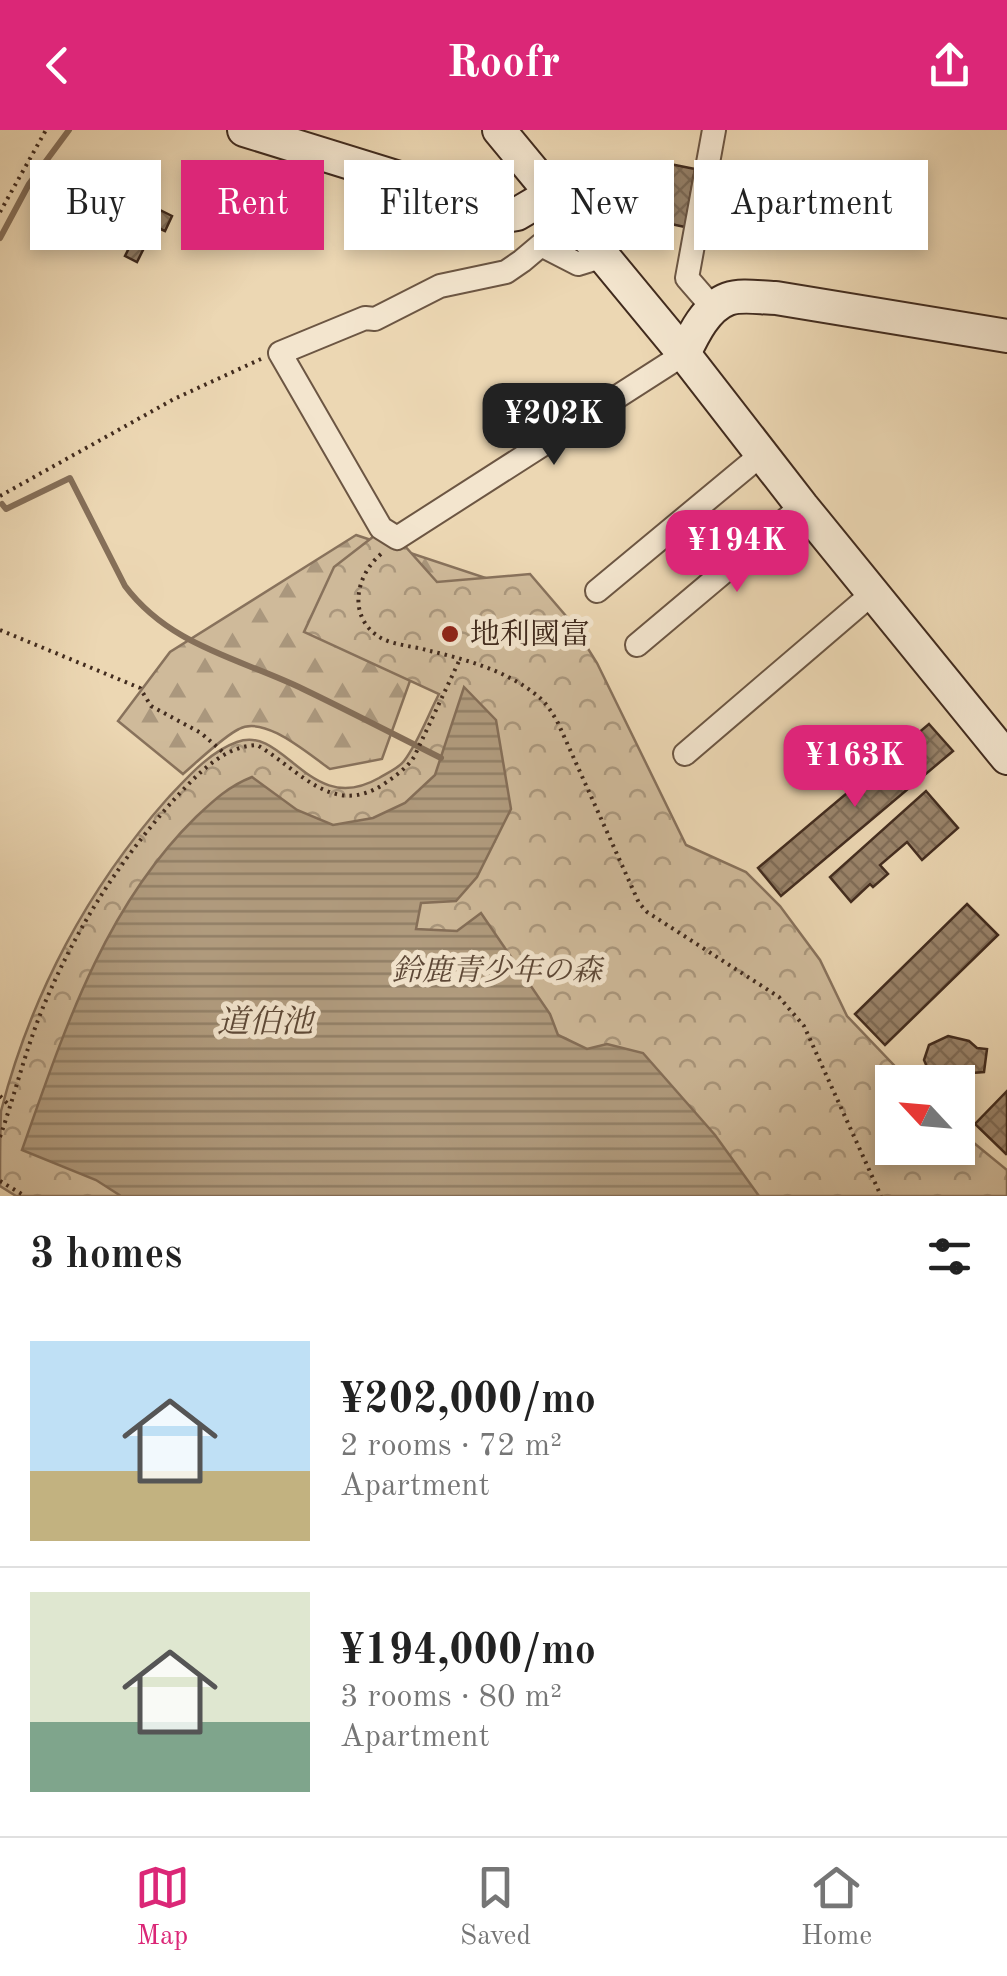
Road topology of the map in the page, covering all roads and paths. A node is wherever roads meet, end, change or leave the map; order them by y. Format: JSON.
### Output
{"nodes":[{"id":1,"x":46,"y":130,"type":"edge"},
{"id":2,"x":244,"y":130,"type":"edge"},
{"id":3,"x":500,"y":130,"type":"edge"},
{"id":4,"x":714,"y":130,"type":"edge"},
{"id":5,"x":534,"y":173,"type":"edge"},
{"id":6,"x":534,"y":204,"type":"edge"},
{"id":7,"x":0,"y":212,"type":"edge"},
{"id":8,"x":599,"y":250,"type":"edge"},
{"id":9,"x":604,"y":256,"type":"junction"},
{"id":10,"x":713,"y":308,"type":"junction"},
{"id":11,"x":1007,"y":336,"type":"edge"},
{"id":12,"x":280,"y":353,"type":"junction"},
{"id":13,"x":684,"y":354,"type":"junction"},
{"id":14,"x":762,"y":454,"type":"junction"},
{"id":15,"x":0,"y":496,"type":"edge"},
{"id":16,"x":802,"y":506,"type":"junction"},
{"id":17,"x":396,"y":538,"type":"junction"},
{"id":18,"x":596,"y":590,"type":"dead end"},
{"id":19,"x":873,"y":593,"type":"junction"},
{"id":20,"x":0,"y":630,"type":"edge"},
{"id":21,"x":637,"y":645,"type":"dead end"},
{"id":22,"x":461,"y":658,"type":"junction"},
{"id":23,"x":226,"y":754,"type":"junction"},
{"id":24,"x":685,"y":754,"type":"dead end"},
{"id":25,"x":1007,"y":758,"type":"edge"},
{"id":26,"x":0,"y":1096,"type":"edge"},
{"id":27,"x":10,"y":1106,"type":"junction"},
{"id":28,"x":0,"y":1137,"type":"edge"},
{"id":29,"x":0,"y":1181,"type":"edge"},
{"id":30,"x":25,"y":1196,"type":"edge"},
{"id":31,"x":881,"y":1196,"type":"edge"}],
"edges":[{"from":1,"to":7,"type":"path"},
{"from":2,"to":6,"type":"street"},
{"from":3,"to":5,"type":"street"},
{"from":4,"to":10,"type":"street"},
{"from":8,"to":9,"type":"street"},
{"from":9,"to":12,"type":"street"},
{"from":9,"to":13,"type":"street"},
{"from":10,"to":11,"type":"street"},
{"from":10,"to":13,"type":"street"},
{"from":12,"to":15,"type":"path"},
{"from":12,"to":17,"type":"street"},
{"from":13,"to":14,"type":"street"},
{"from":13,"to":17,"type":"street"},
{"from":14,"to":16,"type":"street"},
{"from":14,"to":18,"type":"street"},
{"from":16,"to":19,"type":"street"},
{"from":16,"to":21,"type":"street"},
{"from":17,"to":22,"type":"path"},
{"from":19,"to":24,"type":"street"},
{"from":19,"to":25,"type":"street"},
{"from":20,"to":23,"type":"path"},
{"from":22,"to":23,"type":"path"},
{"from":22,"to":31,"type":"path"},
{"from":23,"to":27,"type":"path"},
{"from":26,"to":27,"type":"path"},
{"from":27,"to":28,"type":"path"},
{"from":29,"to":30,"type":"path"}]}
